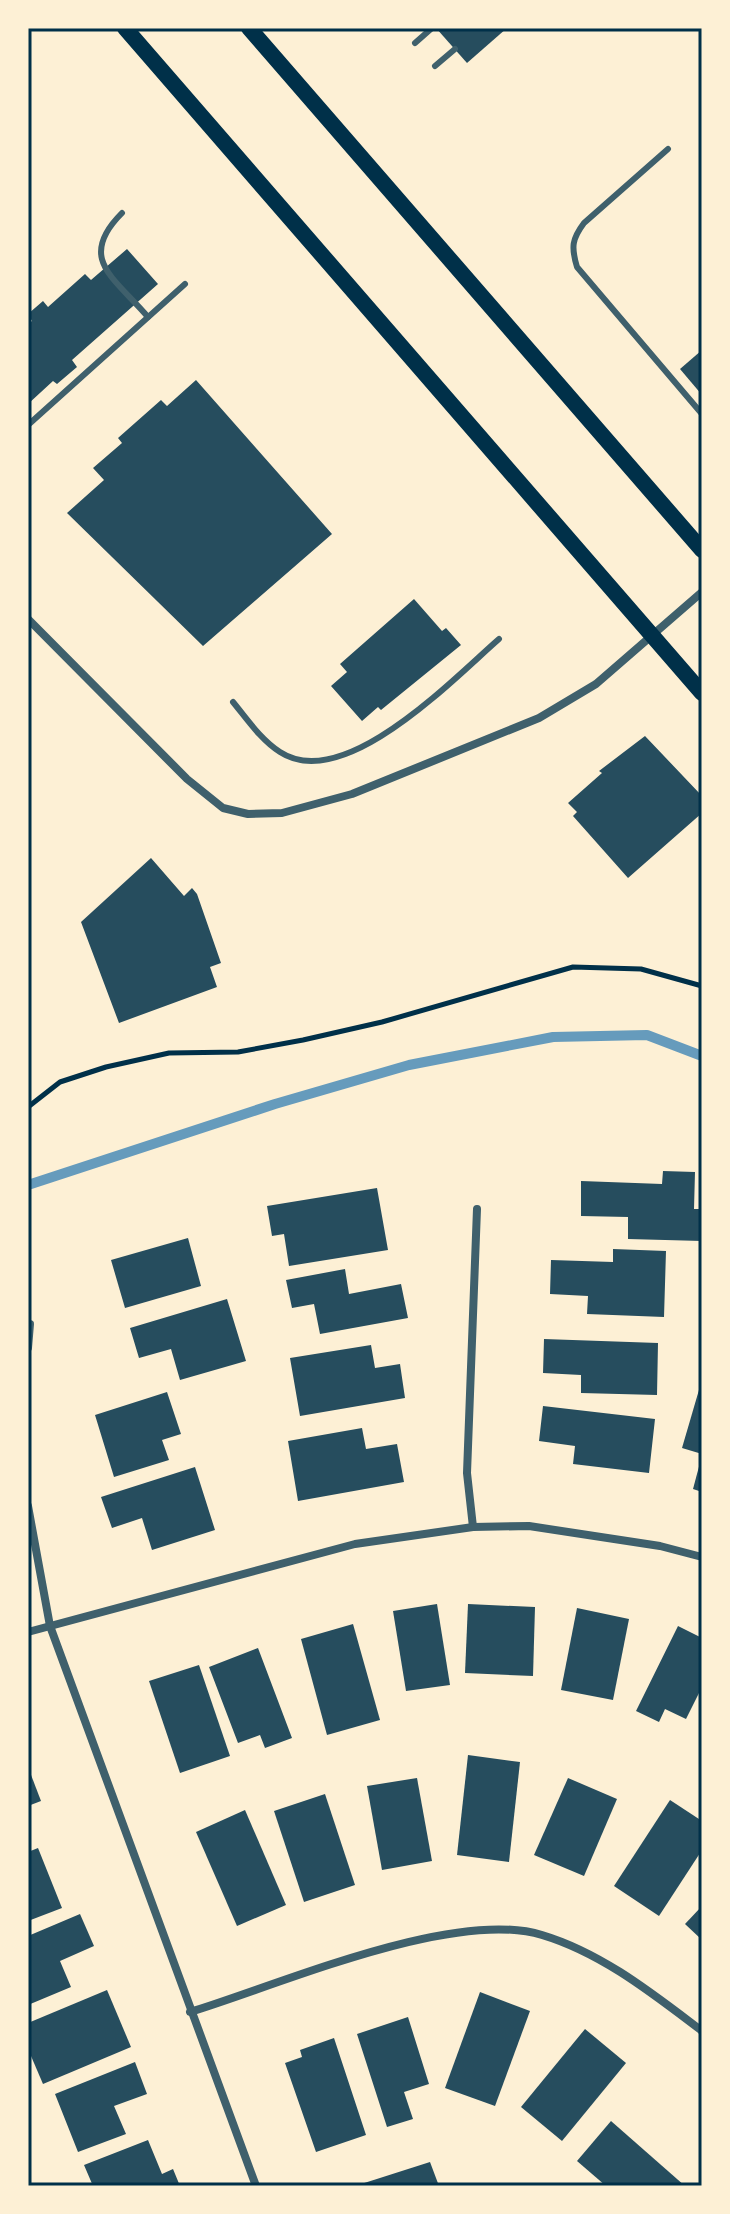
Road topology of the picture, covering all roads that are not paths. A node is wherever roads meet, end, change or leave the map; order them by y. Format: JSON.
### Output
{"nodes":[{"id":1,"x":125,"y":28,"type":"edge"},
{"id":2,"x":249,"y":28,"type":"edge"},
{"id":3,"x":432,"y":28,"type":"edge"},
{"id":4,"x":415,"y":43,"type":"dead end"},
{"id":5,"x":455,"y":49,"type":"dead end"},
{"id":6,"x":435,"y":66,"type":"dead end"},
{"id":7,"x":668,"y":149,"type":"dead end"},
{"id":8,"x":122,"y":213,"type":"dead end"},
{"id":9,"x":185,"y":284,"type":"dead end"},
{"id":10,"x":148,"y":317,"type":"junction"},
{"id":11,"x":702,"y":414,"type":"edge"},
{"id":12,"x":28,"y":425,"type":"edge"},
{"id":13,"x":702,"y":550,"type":"edge"},
{"id":14,"x":702,"y":592,"type":"edge"},
{"id":15,"x":28,"y":619,"type":"edge"},
{"id":16,"x":651,"y":635,"type":"junction"},
{"id":17,"x":499,"y":639,"type":"dead end"},
{"id":18,"x":702,"y":693,"type":"edge"},
{"id":19,"x":233,"y":702,"type":"dead end"},
{"id":20,"x":477,"y":1209,"type":"dead end"},
{"id":21,"x":30,"y":1324,"type":"dead end"},
{"id":22,"x":28,"y":1348,"type":"edge"},
{"id":23,"x":28,"y":1506,"type":"edge"},
{"id":24,"x":473,"y":1527,"type":"junction"},
{"id":25,"x":702,"y":1557,"type":"edge"},
{"id":26,"x":50,"y":1626,"type":"junction"},
{"id":27,"x":28,"y":1632,"type":"edge"},
{"id":28,"x":190,"y":2012,"type":"junction"},
{"id":29,"x":702,"y":2031,"type":"edge"},
{"id":30,"x":256,"y":2186,"type":"edge"}],
"edges":[{"from":1,"to":16,"type":"main road"},
{"from":2,"to":13,"type":"main road"},
{"from":3,"to":4,"type":"lane"},
{"from":5,"to":6,"type":"lane"},
{"from":7,"to":11,"type":"lane"},
{"from":8,"to":10,"type":"lane"},
{"from":9,"to":10,"type":"lane"},
{"from":10,"to":12,"type":"lane"},
{"from":14,"to":16,"type":"street"},
{"from":15,"to":16,"type":"street"},
{"from":16,"to":18,"type":"main road"},
{"from":17,"to":19,"type":"lane"},
{"from":20,"to":24,"type":"street"},
{"from":21,"to":22,"type":"street"},
{"from":23,"to":26,"type":"street"},
{"from":24,"to":25,"type":"street"},
{"from":24,"to":26,"type":"street"},
{"from":26,"to":27,"type":"street"},
{"from":26,"to":28,"type":"street"},
{"from":28,"to":29,"type":"street"},
{"from":28,"to":30,"type":"street"}]}
